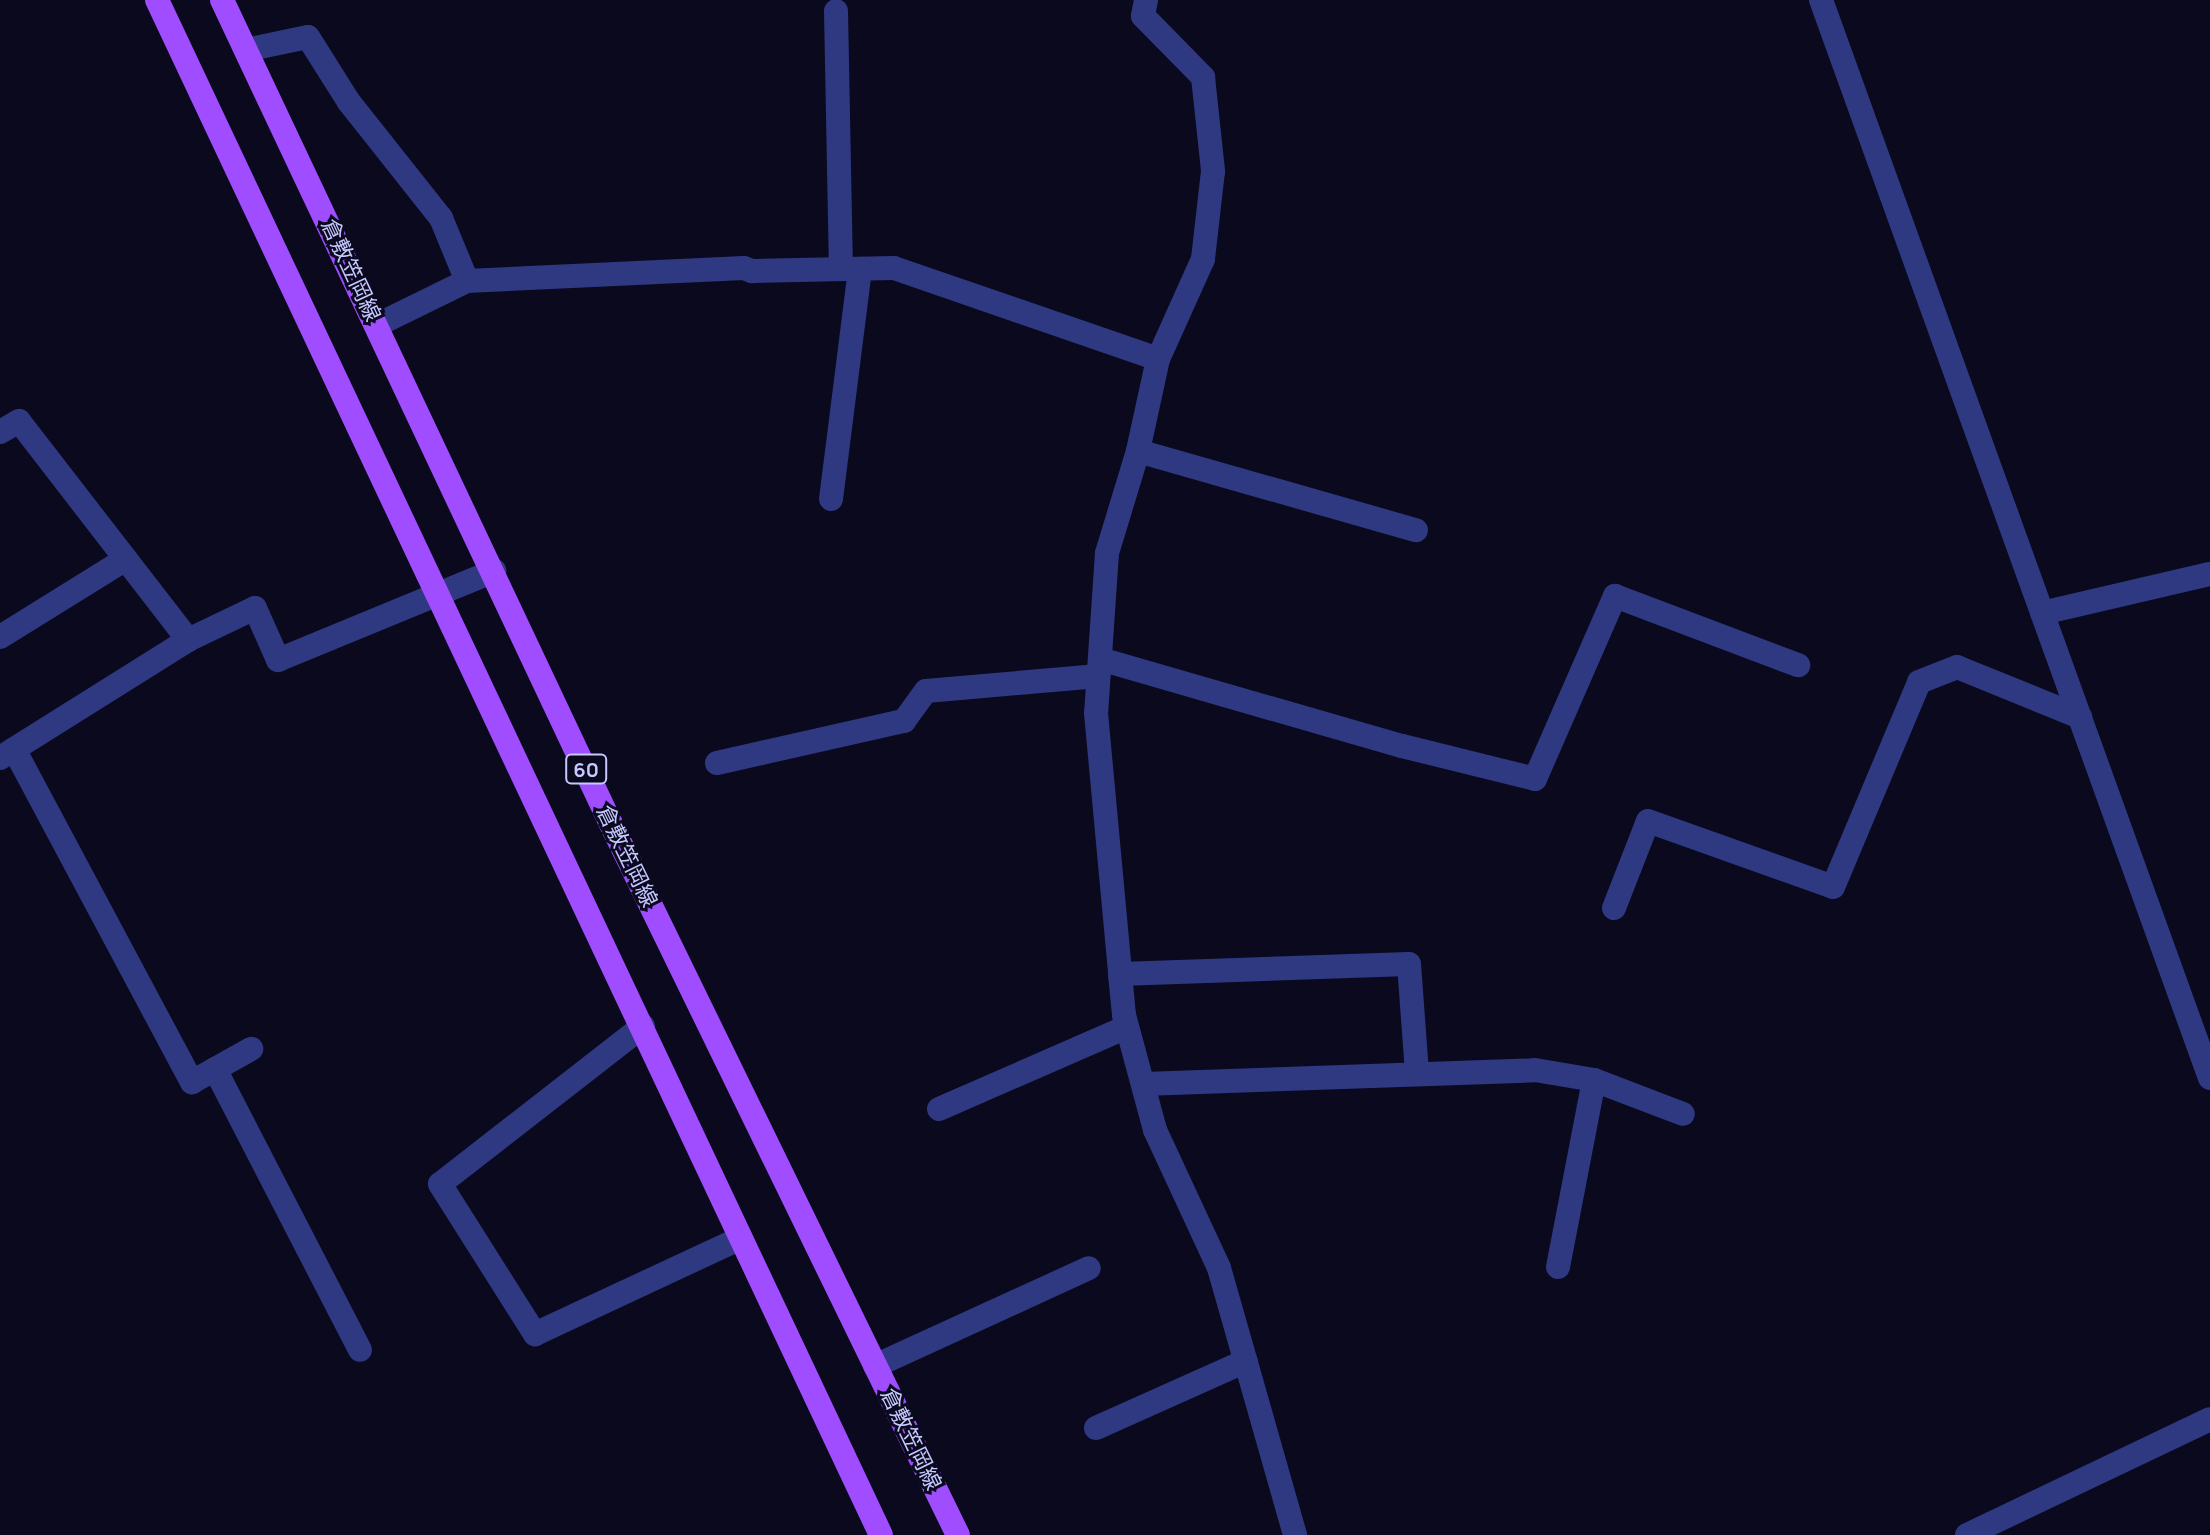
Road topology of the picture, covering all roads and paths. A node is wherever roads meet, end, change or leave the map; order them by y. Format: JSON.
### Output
{"nodes":[{"id":1,"x":157,"y":0,"type":"edge"},
{"id":2,"x":222,"y":0,"type":"edge"},
{"id":3,"x":1146,"y":0,"type":"edge"},
{"id":4,"x":1821,"y":0,"type":"edge"},
{"id":5,"x":836,"y":11,"type":"dead end"},
{"id":6,"x":246,"y":50,"type":"junction"},
{"id":7,"x":850,"y":269,"type":"junction"},
{"id":8,"x":467,"y":281,"type":"junction"},
{"id":9,"x":377,"y":325,"type":"junction"},
{"id":10,"x":1158,"y":359,"type":"junction"},
{"id":11,"x":0,"y":432,"type":"edge"},
{"id":12,"x":1138,"y":451,"type":"junction"},
{"id":13,"x":831,"y":499,"type":"dead end"},
{"id":14,"x":1416,"y":530,"type":"dead end"},
{"id":15,"x":126,"y":559,"type":"junction"},
{"id":16,"x":494,"y":571,"type":"junction"},
{"id":17,"x":2210,"y":574,"type":"edge"},
{"id":18,"x":438,"y":593,"type":"junction"},
{"id":19,"x":2042,"y":613,"type":"junction"},
{"id":20,"x":0,"y":637,"type":"edge"},
{"id":21,"x":188,"y":640,"type":"junction"},
{"id":22,"x":1798,"y":665,"type":"dead end"},
{"id":23,"x":1099,"y":668,"type":"junction"},
{"id":24,"x":2080,"y":717,"type":"junction"},
{"id":25,"x":7,"y":754,"type":"edge"},
{"id":26,"x":717,"y":763,"type":"dead end"},
{"id":27,"x":1614,"y":908,"type":"dead end"},
{"id":28,"x":1120,"y":974,"type":"junction"},
{"id":29,"x":643,"y":1026,"type":"junction"},
{"id":30,"x":1127,"y":1027,"type":"junction"},
{"id":31,"x":251,"y":1049,"type":"dead end"},
{"id":32,"x":215,"y":1069,"type":"junction"},
{"id":33,"x":1417,"y":1074,"type":"junction"},
{"id":34,"x":2210,"y":1078,"type":"edge"},
{"id":35,"x":1594,"y":1080,"type":"junction"},
{"id":36,"x":1143,"y":1084,"type":"junction"},
{"id":37,"x":939,"y":1109,"type":"dead end"},
{"id":38,"x":1683,"y":1114,"type":"dead end"},
{"id":39,"x":741,"y":1238,"type":"junction"},
{"id":40,"x":1558,"y":1267,"type":"dead end"},
{"id":41,"x":1089,"y":1268,"type":"dead end"},
{"id":42,"x":360,"y":1350,"type":"dead end"},
{"id":43,"x":1246,"y":1361,"type":"junction"},
{"id":44,"x":875,"y":1366,"type":"junction"},
{"id":45,"x":2210,"y":1419,"type":"edge"},
{"id":46,"x":1096,"y":1428,"type":"dead end"},
{"id":47,"x":881,"y":1535,"type":"edge"},
{"id":48,"x":958,"y":1535,"type":"edge"},
{"id":49,"x":1295,"y":1535,"type":"edge"},
{"id":50,"x":1967,"y":1535,"type":"edge"}],
"edges":[{"from":1,"to":18,"type":"main road","number":"60"},
{"from":2,"to":6,"type":"main road","name":"倉敷笠岡線","number":"60"},
{"from":3,"to":10,"type":"street"},
{"from":4,"to":19,"type":"street"},
{"from":5,"to":7,"type":"street"},
{"from":6,"to":8,"type":"street"},
{"from":6,"to":9,"type":"main road","name":"倉敷笠岡線","number":"60"},
{"from":7,"to":8,"type":"street"},
{"from":7,"to":10,"type":"street"},
{"from":7,"to":13,"type":"street"},
{"from":8,"to":9,"type":"street"},
{"from":9,"to":16,"type":"main road","name":"倉敷笠岡線","number":"60"},
{"from":10,"to":12,"type":"street"},
{"from":11,"to":15,"type":"street"},
{"from":12,"to":14,"type":"street"},
{"from":12,"to":23,"type":"street"},
{"from":15,"to":20,"type":"street"},
{"from":15,"to":21,"type":"street"},
{"from":16,"to":18,"type":"street"},
{"from":16,"to":44,"type":"main road","name":"倉敷笠岡線","number":"60"},
{"from":17,"to":19,"type":"street"},
{"from":18,"to":21,"type":"street"},
{"from":18,"to":29,"type":"main road","number":"60"},
{"from":19,"to":24,"type":"street"},
{"from":21,"to":25,"type":"street"},
{"from":22,"to":23,"type":"street"},
{"from":23,"to":26,"type":"street"},
{"from":23,"to":28,"type":"street"},
{"from":24,"to":27,"type":"street"},
{"from":24,"to":34,"type":"street"},
{"from":25,"to":32,"type":"street"},
{"from":28,"to":30,"type":"street"},
{"from":28,"to":33,"type":"street"},
{"from":29,"to":39,"type":"main road","number":"60"},
{"from":29,"to":39,"type":"street"},
{"from":30,"to":36,"type":"street"},
{"from":30,"to":37,"type":"street"},
{"from":31,"to":32,"type":"street"},
{"from":32,"to":42,"type":"street"},
{"from":33,"to":35,"type":"street"},
{"from":33,"to":36,"type":"street"},
{"from":35,"to":38,"type":"street"},
{"from":35,"to":40,"type":"street"},
{"from":36,"to":43,"type":"street"},
{"from":39,"to":47,"type":"main road","number":"60"},
{"from":41,"to":44,"type":"street"},
{"from":43,"to":46,"type":"street"},
{"from":43,"to":49,"type":"street"},
{"from":44,"to":48,"type":"main road","name":"倉敷笠岡線","number":"60"},
{"from":45,"to":50,"type":"street"}]}
